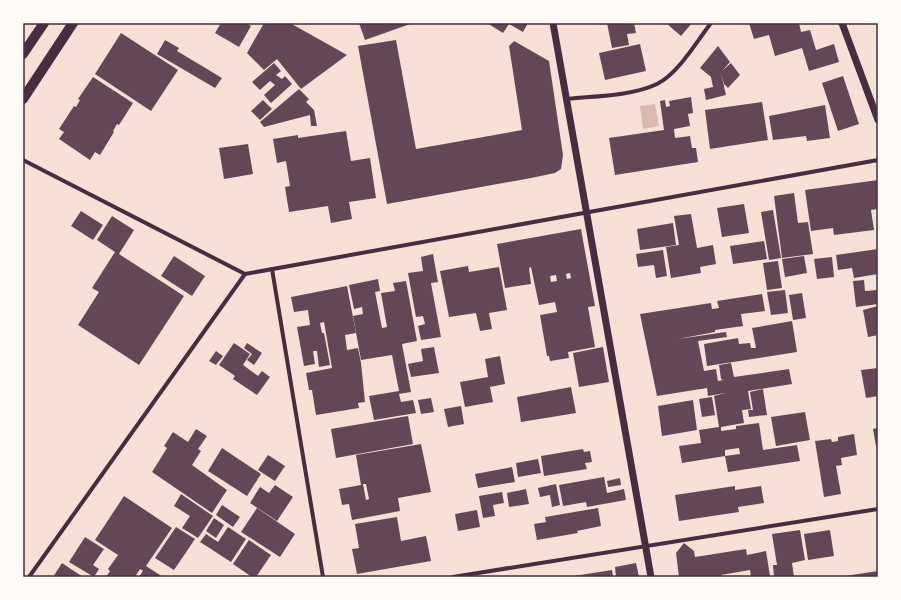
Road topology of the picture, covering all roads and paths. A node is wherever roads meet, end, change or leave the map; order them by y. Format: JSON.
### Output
{"nodes":[{"id":1,"x":44,"y":23,"type":"edge"},
{"id":2,"x":73,"y":23,"type":"edge"},
{"id":3,"x":552,"y":23,"type":"edge"},
{"id":4,"x":711,"y":23,"type":"edge"},
{"id":5,"x":842,"y":23,"type":"edge"},
{"id":6,"x":23,"y":54,"type":"edge"},
{"id":7,"x":23,"y":98,"type":"edge"},
{"id":8,"x":566,"y":99,"type":"junction"},
{"id":9,"x":878,"y":120,"type":"edge"},
{"id":10,"x":23,"y":160,"type":"edge"},
{"id":11,"x":878,"y":160,"type":"edge"},
{"id":12,"x":586,"y":212,"type":"junction"},
{"id":13,"x":272,"y":269,"type":"junction"},
{"id":14,"x":245,"y":274,"type":"junction"},
{"id":15,"x":878,"y":509,"type":"edge"},
{"id":16,"x":645,"y":546,"type":"junction"},
{"id":17,"x":30,"y":577,"type":"edge"},
{"id":18,"x":323,"y":577,"type":"edge"},
{"id":19,"x":453,"y":577,"type":"edge"},
{"id":20,"x":651,"y":577,"type":"edge"}],
"edges":[{"from":1,"to":6,"type":"main road"},
{"from":2,"to":7,"type":"main road"},
{"from":3,"to":8,"type":"street"},
{"from":4,"to":8,"type":"street"},
{"from":5,"to":9,"type":"street"},
{"from":8,"to":12,"type":"street"},
{"from":10,"to":14,"type":"street"},
{"from":11,"to":12,"type":"street"},
{"from":12,"to":13,"type":"street"},
{"from":12,"to":16,"type":"street"},
{"from":13,"to":14,"type":"street"},
{"from":13,"to":18,"type":"street"},
{"from":14,"to":17,"type":"street"},
{"from":15,"to":16,"type":"street"},
{"from":16,"to":19,"type":"street"},
{"from":16,"to":20,"type":"street"}]}
